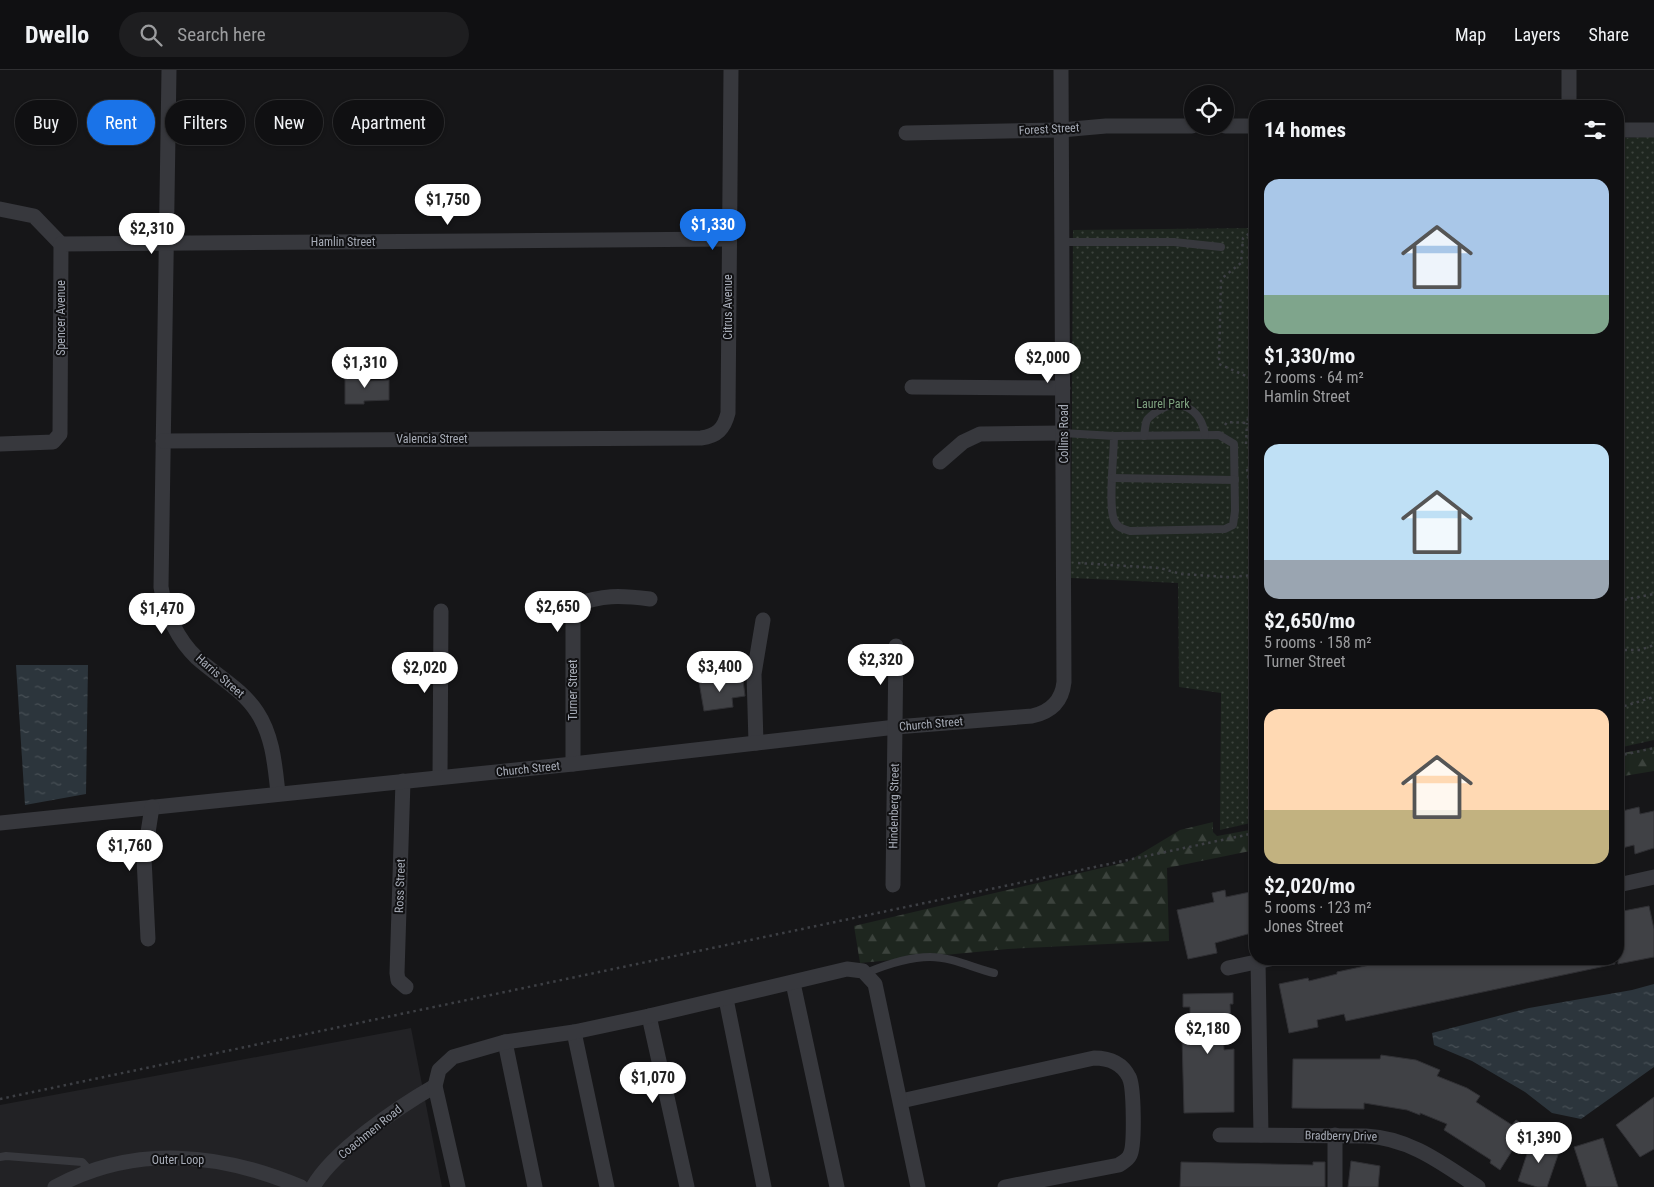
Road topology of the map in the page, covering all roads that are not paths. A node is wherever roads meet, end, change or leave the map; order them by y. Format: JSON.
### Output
{"nodes":[{"id":1,"x":169,"y":70,"type":"edge"},
{"id":2,"x":731,"y":70,"type":"edge"},
{"id":3,"x":1061,"y":70,"type":"edge"},
{"id":4,"x":1569,"y":70,"type":"edge"},
{"id":5,"x":1569,"y":100,"type":"edge"},
{"id":6,"x":1184,"y":126,"type":"edge"},
{"id":7,"x":1234,"y":126,"type":"edge"},
{"id":8,"x":1249,"y":126,"type":"edge"},
{"id":9,"x":1062,"y":130,"type":"junction"},
{"id":10,"x":1624,"y":130,"type":"edge"},
{"id":11,"x":1654,"y":130,"type":"edge"},
{"id":12,"x":906,"y":133,"type":"dead end"},
{"id":13,"x":0,"y":209,"type":"edge"},
{"id":14,"x":728,"y":239,"type":"junction"},
{"id":15,"x":1063,"y":242,"type":"junction"},
{"id":16,"x":167,"y":243,"type":"junction"},
{"id":17,"x":61,"y":244,"type":"junction"},
{"id":18,"x":1221,"y":247,"type":"dead end"},
{"id":19,"x":912,"y":387,"type":"dead end"},
{"id":20,"x":1064,"y":388,"type":"junction"},
{"id":21,"x":1064,"y":433,"type":"junction"},
{"id":22,"x":1205,"y":435,"type":"junction"},
{"id":23,"x":1114,"y":436,"type":"junction"},
{"id":24,"x":1144,"y":436,"type":"junction"},
{"id":25,"x":701,"y":438,"type":"joint"},
{"id":26,"x":163,"y":441,"type":"junction"},
{"id":27,"x":0,"y":444,"type":"edge"},
{"id":28,"x":940,"y":462,"type":"dead end"},
{"id":29,"x":1113,"y":478,"type":"junction"},
{"id":30,"x":1235,"y":480,"type":"junction"},
{"id":31,"x":650,"y":598,"type":"dead end"},
{"id":32,"x":441,"y":611,"type":"dead end"},
{"id":33,"x":763,"y":620,"type":"dead end"},
{"id":34,"x":896,"y":646,"type":"dead end"},
{"id":35,"x":1054,"y":706,"type":"joint"},
{"id":36,"x":896,"y":727,"type":"junction"},
{"id":37,"x":756,"y":743,"type":"junction"},
{"id":38,"x":573,"y":764,"type":"junction"},
{"id":39,"x":440,"y":777,"type":"junction"},
{"id":40,"x":403,"y":781,"type":"junction"},
{"id":41,"x":278,"y":794,"type":"junction"},
{"id":42,"x":152,"y":807,"type":"junction"},
{"id":43,"x":0,"y":822,"type":"edge"},
{"id":44,"x":1654,"y":877,"type":"edge"},
{"id":45,"x":1624,"y":884,"type":"edge"},
{"id":46,"x":893,"y":885,"type":"dead end"},
{"id":47,"x":148,"y":938,"type":"dead end"},
{"id":48,"x":1249,"y":963,"type":"edge"},
{"id":49,"x":1264,"y":965,"type":"edge"},
{"id":50,"x":1228,"y":968,"type":"dead end"},
{"id":51,"x":866,"y":973,"type":"junction"},
{"id":52,"x":994,"y":973,"type":"dead end"},
{"id":53,"x":793,"y":983,"type":"junction"},
{"id":54,"x":406,"y":987,"type":"dead end"},
{"id":55,"x":726,"y":999,"type":"junction"},
{"id":56,"x":649,"y":1016,"type":"junction"},
{"id":57,"x":574,"y":1032,"type":"junction"},
{"id":58,"x":505,"y":1042,"type":"junction"},
{"id":59,"x":436,"y":1086,"type":"junction"},
{"id":60,"x":901,"y":1101,"type":"junction"},
{"id":61,"x":1220,"y":1135,"type":"dead end"},
{"id":62,"x":1261,"y":1135,"type":"junction"},
{"id":63,"x":1335,"y":1136,"type":"junction"},
{"id":64,"x":0,"y":1158,"type":"edge"},
{"id":65,"x":89,"y":1170,"type":"junction"},
{"id":66,"x":55,"y":1187,"type":"edge"},
{"id":67,"x":301,"y":1187,"type":"edge"},
{"id":68,"x":313,"y":1187,"type":"edge"},
{"id":69,"x":458,"y":1187,"type":"edge"},
{"id":70,"x":536,"y":1187,"type":"edge"},
{"id":71,"x":608,"y":1187,"type":"edge"},
{"id":72,"x":687,"y":1187,"type":"edge"},
{"id":73,"x":764,"y":1187,"type":"edge"},
{"id":74,"x":837,"y":1187,"type":"edge"},
{"id":75,"x":918,"y":1187,"type":"edge"},
{"id":76,"x":1005,"y":1187,"type":"edge"},
{"id":77,"x":1334,"y":1187,"type":"edge"},
{"id":78,"x":1478,"y":1187,"type":"edge"}],
"edges":[{"from":1,"to":16,"type":"street"},
{"from":2,"to":14,"type":"street","name":"Citrus Avenue"},
{"from":3,"to":9,"type":"street","name":"Collins Road"},
{"from":4,"to":5,"type":"street"},
{"from":6,"to":9,"type":"street","name":"Forest Street"},
{"from":7,"to":8,"type":"street"},
{"from":9,"to":12,"type":"street","name":"Forest Street"},
{"from":9,"to":15,"type":"street","name":"Collins Road"},
{"from":10,"to":11,"type":"street"},
{"from":13,"to":17,"type":"street"},
{"from":14,"to":16,"type":"street","name":"Hamlin Street"},
{"from":14,"to":25,"type":"street","name":"Citrus Avenue"},
{"from":15,"to":18,"type":"lane"},
{"from":15,"to":20,"type":"street","name":"Collins Road"},
{"from":16,"to":17,"type":"street"},
{"from":16,"to":26,"type":"street"},
{"from":17,"to":27,"type":"street","name":"Spencer Avenue"},
{"from":19,"to":20,"type":"street"},
{"from":20,"to":21,"type":"street","name":"Collins Road"},
{"from":21,"to":23,"type":"lane"},
{"from":21,"to":28,"type":"street"},
{"from":21,"to":35,"type":"street","name":"Collins Road"},
{"from":22,"to":24,"type":"lane"},
{"from":22,"to":24,"type":"lane"},
{"from":22,"to":30,"type":"lane"},
{"from":23,"to":24,"type":"lane"},
{"from":23,"to":29,"type":"lane"},
{"from":25,"to":26,"type":"street","name":"Valencia Street"},
{"from":26,"to":41,"type":"street","name":"Harris Street"},
{"from":29,"to":30,"type":"lane"},
{"from":29,"to":30,"type":"lane"},
{"from":31,"to":38,"type":"street","name":"Turner Street"},
{"from":32,"to":39,"type":"street"},
{"from":33,"to":37,"type":"street"},
{"from":34,"to":36,"type":"street","name":"Hindenberg Street"},
{"from":35,"to":36,"type":"street","name":"Church Street"},
{"from":36,"to":37,"type":"street","name":"Church Street"},
{"from":36,"to":46,"type":"street","name":"Hindenberg Street"},
{"from":37,"to":38,"type":"street","name":"Church Street"},
{"from":38,"to":39,"type":"street","name":"Church Street"},
{"from":39,"to":40,"type":"street","name":"Church Street"},
{"from":40,"to":41,"type":"street","name":"Church Street"},
{"from":40,"to":54,"type":"street","name":"Ross Street"},
{"from":41,"to":42,"type":"street","name":"Church Street"},
{"from":42,"to":43,"type":"street","name":"Church Street"},
{"from":42,"to":47,"type":"street"},
{"from":44,"to":45,"type":"street"},
{"from":48,"to":50,"type":"street"},
{"from":49,"to":62,"type":"street"},
{"from":51,"to":52,"type":"lane"},
{"from":51,"to":53,"type":"street"},
{"from":51,"to":60,"type":"street"},
{"from":53,"to":55,"type":"street"},
{"from":53,"to":74,"type":"street"},
{"from":55,"to":56,"type":"street"},
{"from":55,"to":73,"type":"street"},
{"from":56,"to":57,"type":"street"},
{"from":56,"to":72,"type":"street"},
{"from":57,"to":58,"type":"street"},
{"from":57,"to":71,"type":"street"},
{"from":58,"to":59,"type":"street"},
{"from":58,"to":70,"type":"street"},
{"from":59,"to":68,"type":"street","name":"Coachmen Road"},
{"from":59,"to":69,"type":"street"},
{"from":60,"to":75,"type":"street"},
{"from":60,"to":76,"type":"street"},
{"from":61,"to":62,"type":"street","name":"Bradberry Drive"},
{"from":62,"to":63,"type":"street","name":"Bradberry Drive"},
{"from":63,"to":77,"type":"street"},
{"from":63,"to":78,"type":"street","name":"Bradberry Drive"},
{"from":64,"to":65,"type":"lane"},
{"from":65,"to":66,"type":"street","name":"Outer Loop"},
{"from":65,"to":67,"type":"street","name":"Outer Loop"}]}
